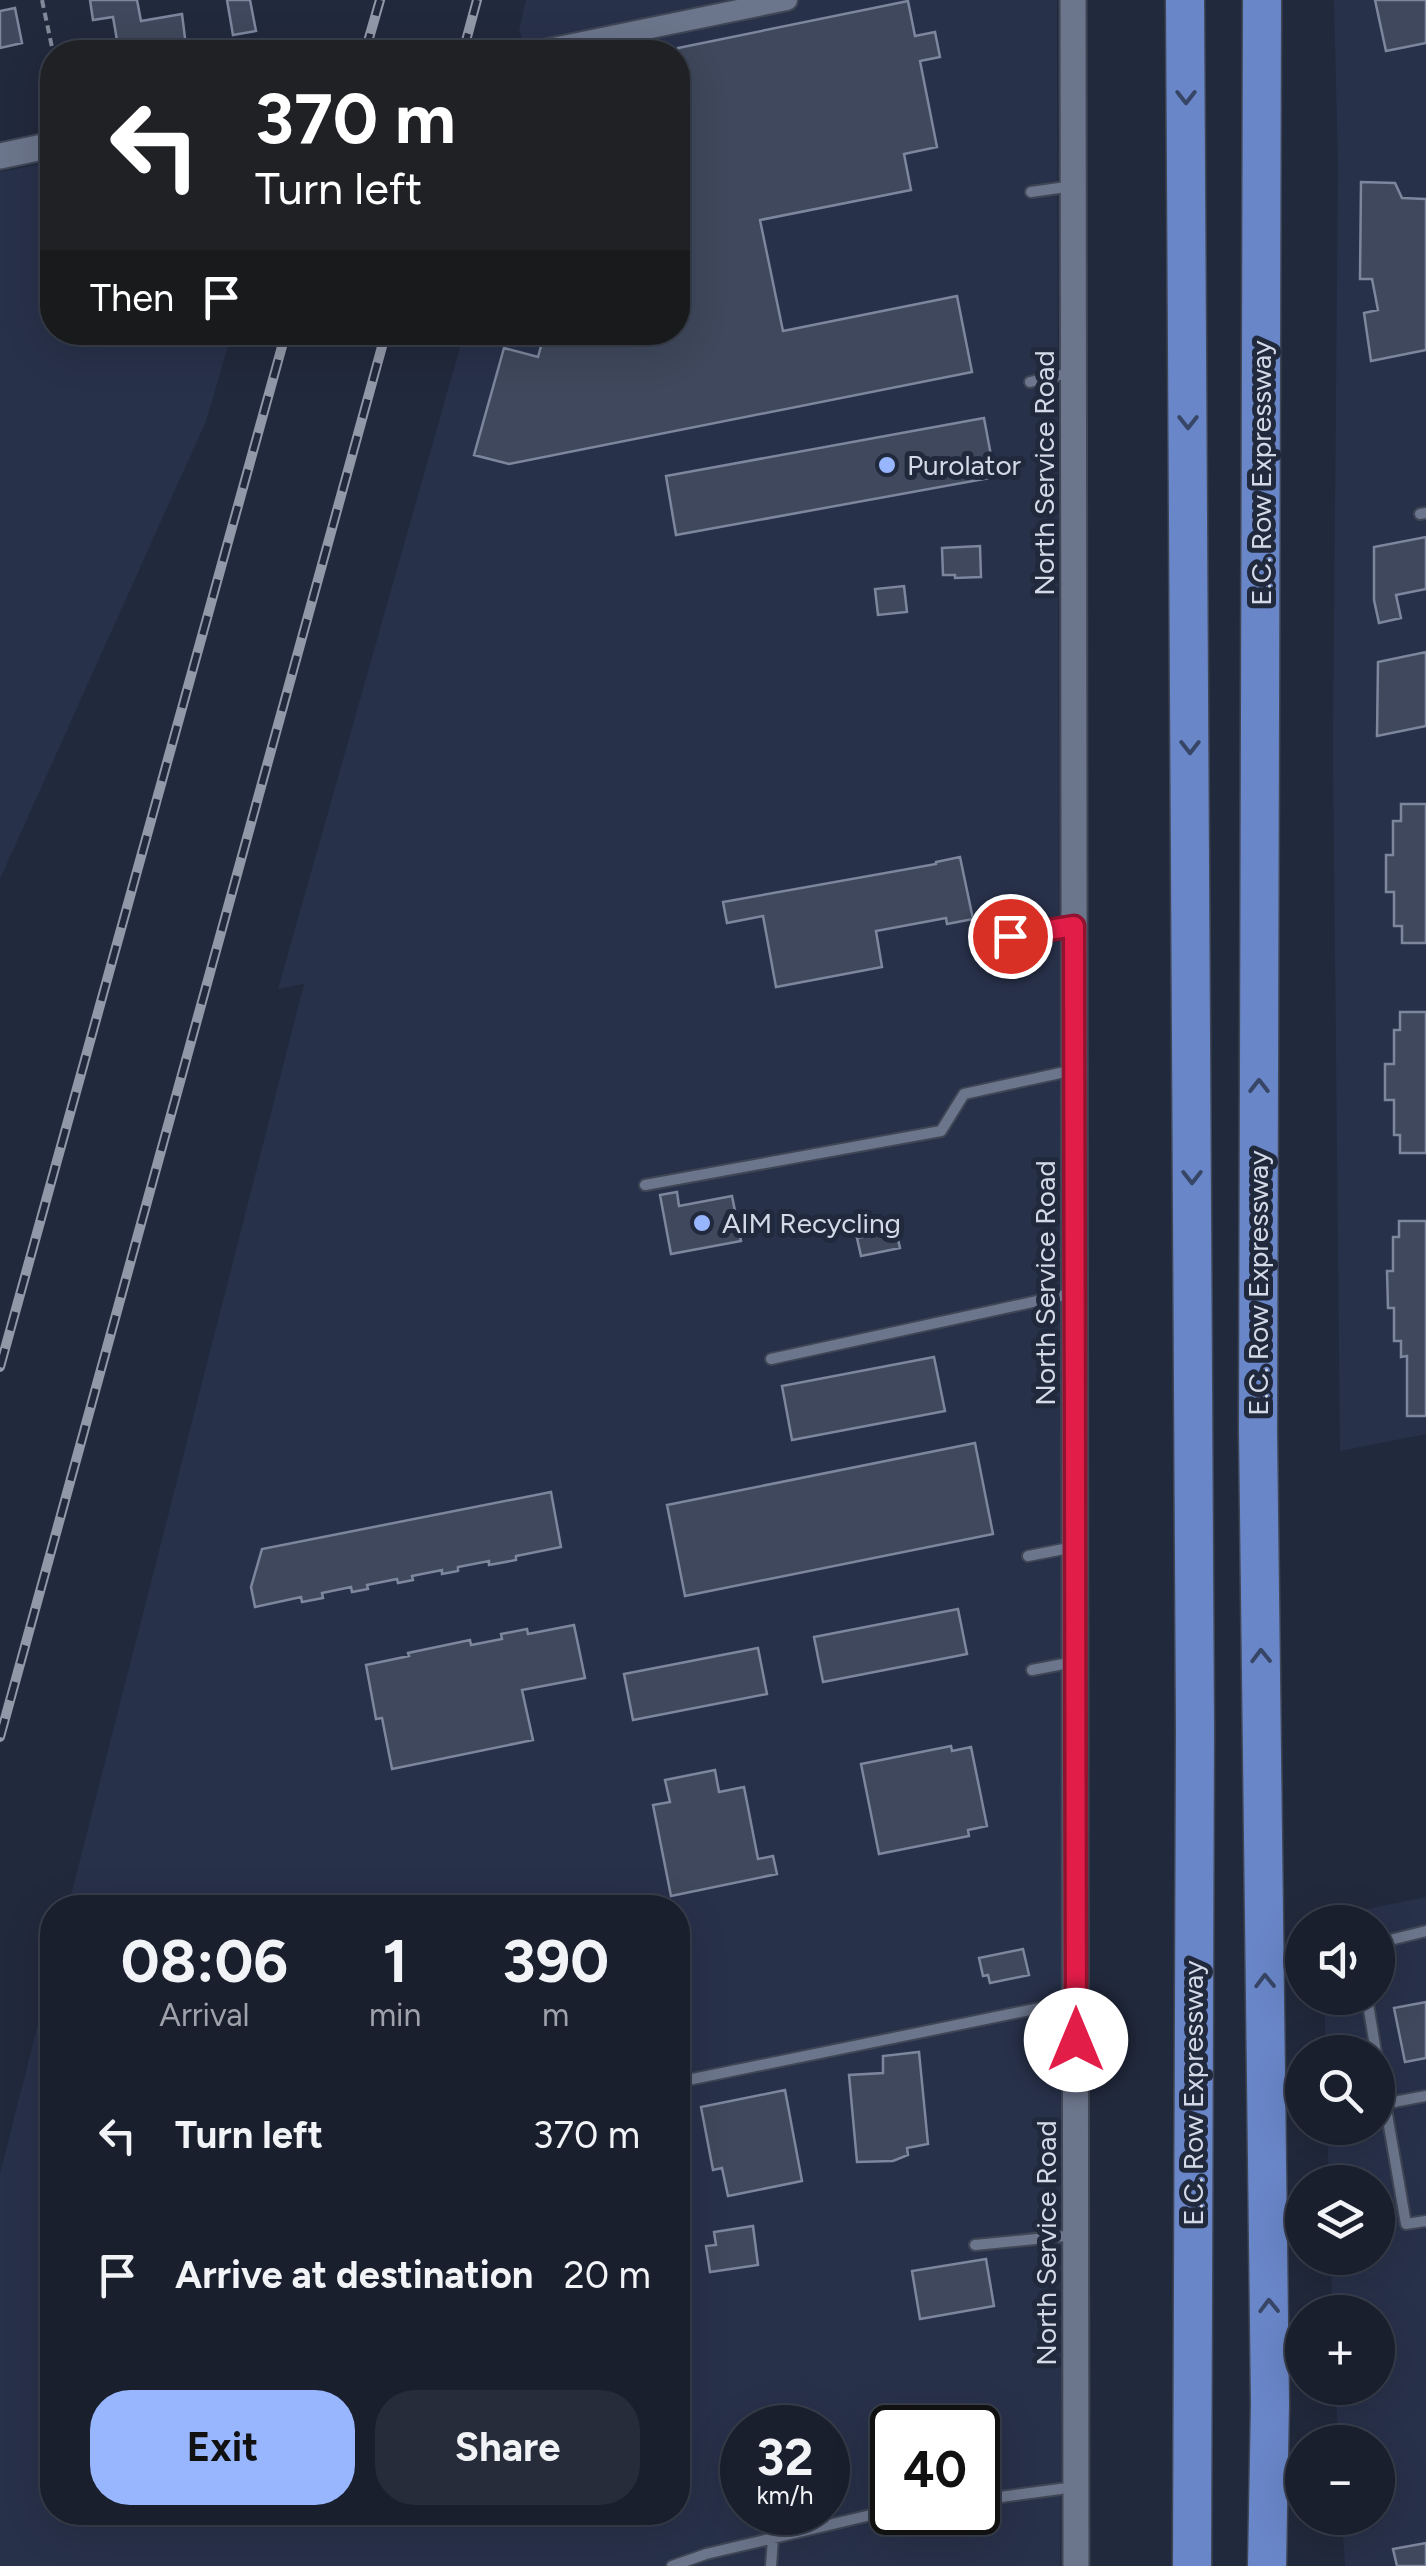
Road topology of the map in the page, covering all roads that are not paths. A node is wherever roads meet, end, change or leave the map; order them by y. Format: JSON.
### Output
{"nodes":[{"id":1,"x":786,"y":0,"type":"edge"},
{"id":2,"x":1074,"y":0,"type":"edge"},
{"id":3,"x":1186,"y":0,"type":"edge"},
{"id":4,"x":1262,"y":0,"type":"edge"},
{"id":5,"x":592,"y":40,"type":"edge"},
{"id":6,"x":40,"y":148,"type":"edge"},
{"id":7,"x":0,"y":156,"type":"edge"},
{"id":8,"x":1074,"y":186,"type":"junction"},
{"id":9,"x":1031,"y":192,"type":"dead end"},
{"id":10,"x":1074,"y":372,"type":"junction"},
{"id":11,"x":1030,"y":382,"type":"dead end"},
{"id":12,"x":1074,"y":926,"type":"junction"},
{"id":13,"x":1010,"y":936,"type":"dead end"},
{"id":14,"x":1074,"y":1070,"type":"junction"},
{"id":15,"x":645,"y":1185,"type":"dead end"},
{"id":16,"x":1075,"y":1292,"type":"junction"},
{"id":17,"x":772,"y":1359,"type":"dead end"},
{"id":18,"x":1075,"y":1546,"type":"junction"},
{"id":19,"x":1028,"y":1556,"type":"dead end"},
{"id":20,"x":1075,"y":1662,"type":"junction"},
{"id":21,"x":1032,"y":1670,"type":"dead end"},
{"id":22,"x":1426,"y":1931,"type":"edge"},
{"id":23,"x":1395,"y":1938,"type":"edge"},
{"id":24,"x":1076,"y":2000,"type":"junction"},
{"id":25,"x":690,"y":2080,"type":"edge"},
{"id":26,"x":1426,"y":2096,"type":"edge"},
{"id":27,"x":1395,"y":2102,"type":"edge"},
{"id":28,"x":1389,"y":2145,"type":"edge"},
{"id":29,"x":1426,"y":2220,"type":"edge"},
{"id":30,"x":1076,"y":2235,"type":"junction"},
{"id":31,"x":975,"y":2245,"type":"dead end"},
{"id":32,"x":1270,"y":2403,"type":"junction"},
{"id":33,"x":1190,"y":2421,"type":"junction"},
{"id":34,"x":1076,"y":2487,"type":"junction"},
{"id":35,"x":1000,"y":2497,"type":"edge"},
{"id":36,"x":870,"y":2515,"type":"edge"},
{"id":37,"x":774,"y":2538,"type":"junction"},
{"id":38,"x":672,"y":2566,"type":"edge"},
{"id":39,"x":770,"y":2566,"type":"edge"},
{"id":40,"x":1076,"y":2566,"type":"edge"},
{"id":41,"x":1180,"y":2566,"type":"edge"},
{"id":42,"x":1192,"y":2566,"type":"edge"},
{"id":43,"x":1268,"y":2566,"type":"edge"},
{"id":44,"x":1284,"y":2566,"type":"edge"}],
"edges":[{"from":1,"to":5,"type":"street"},
{"from":2,"to":8,"type":"street","name":"North Service Road"},
{"from":3,"to":33,"type":"highway","name":"E.C. Row Expressway","one_way":true},
{"from":32,"to":4,"type":"highway","name":"E.C. Row Expressway","one_way":true},
{"from":6,"to":7,"type":"street"},
{"from":8,"to":9,"type":"lane"},
{"from":8,"to":10,"type":"street","name":"North Service Road"},
{"from":10,"to":11,"type":"lane"},
{"from":10,"to":12,"type":"street","name":"North Service Road"},
{"from":12,"to":13,"type":"lane"},
{"from":12,"to":14,"type":"street","name":"North Service Road"},
{"from":14,"to":15,"type":"lane"},
{"from":14,"to":16,"type":"street","name":"North Service Road"},
{"from":16,"to":17,"type":"lane"},
{"from":16,"to":18,"type":"street","name":"North Service Road"},
{"from":18,"to":19,"type":"lane"},
{"from":18,"to":20,"type":"street","name":"North Service Road"},
{"from":20,"to":21,"type":"lane"},
{"from":20,"to":24,"type":"street","name":"North Service Road"},
{"from":22,"to":23,"type":"lane"},
{"from":24,"to":25,"type":"lane"},
{"from":24,"to":30,"type":"street","name":"North Service Road"},
{"from":26,"to":27,"type":"lane"},
{"from":28,"to":29,"type":"lane"},
{"from":30,"to":31,"type":"lane"},
{"from":30,"to":34,"type":"street","name":"North Service Road"},
{"from":32,"to":43,"type":"highway","name":"E.C. Row Expressway"},
{"from":32,"to":44,"type":"highway"},
{"from":33,"to":41,"type":"highway"},
{"from":33,"to":42,"type":"highway","name":"E.C. Row Expressway"},
{"from":34,"to":35,"type":"lane"},
{"from":34,"to":40,"type":"street","name":"North Service Road"},
{"from":36,"to":37,"type":"lane"},
{"from":37,"to":38,"type":"lane"},
{"from":37,"to":39,"type":"lane"}]}
